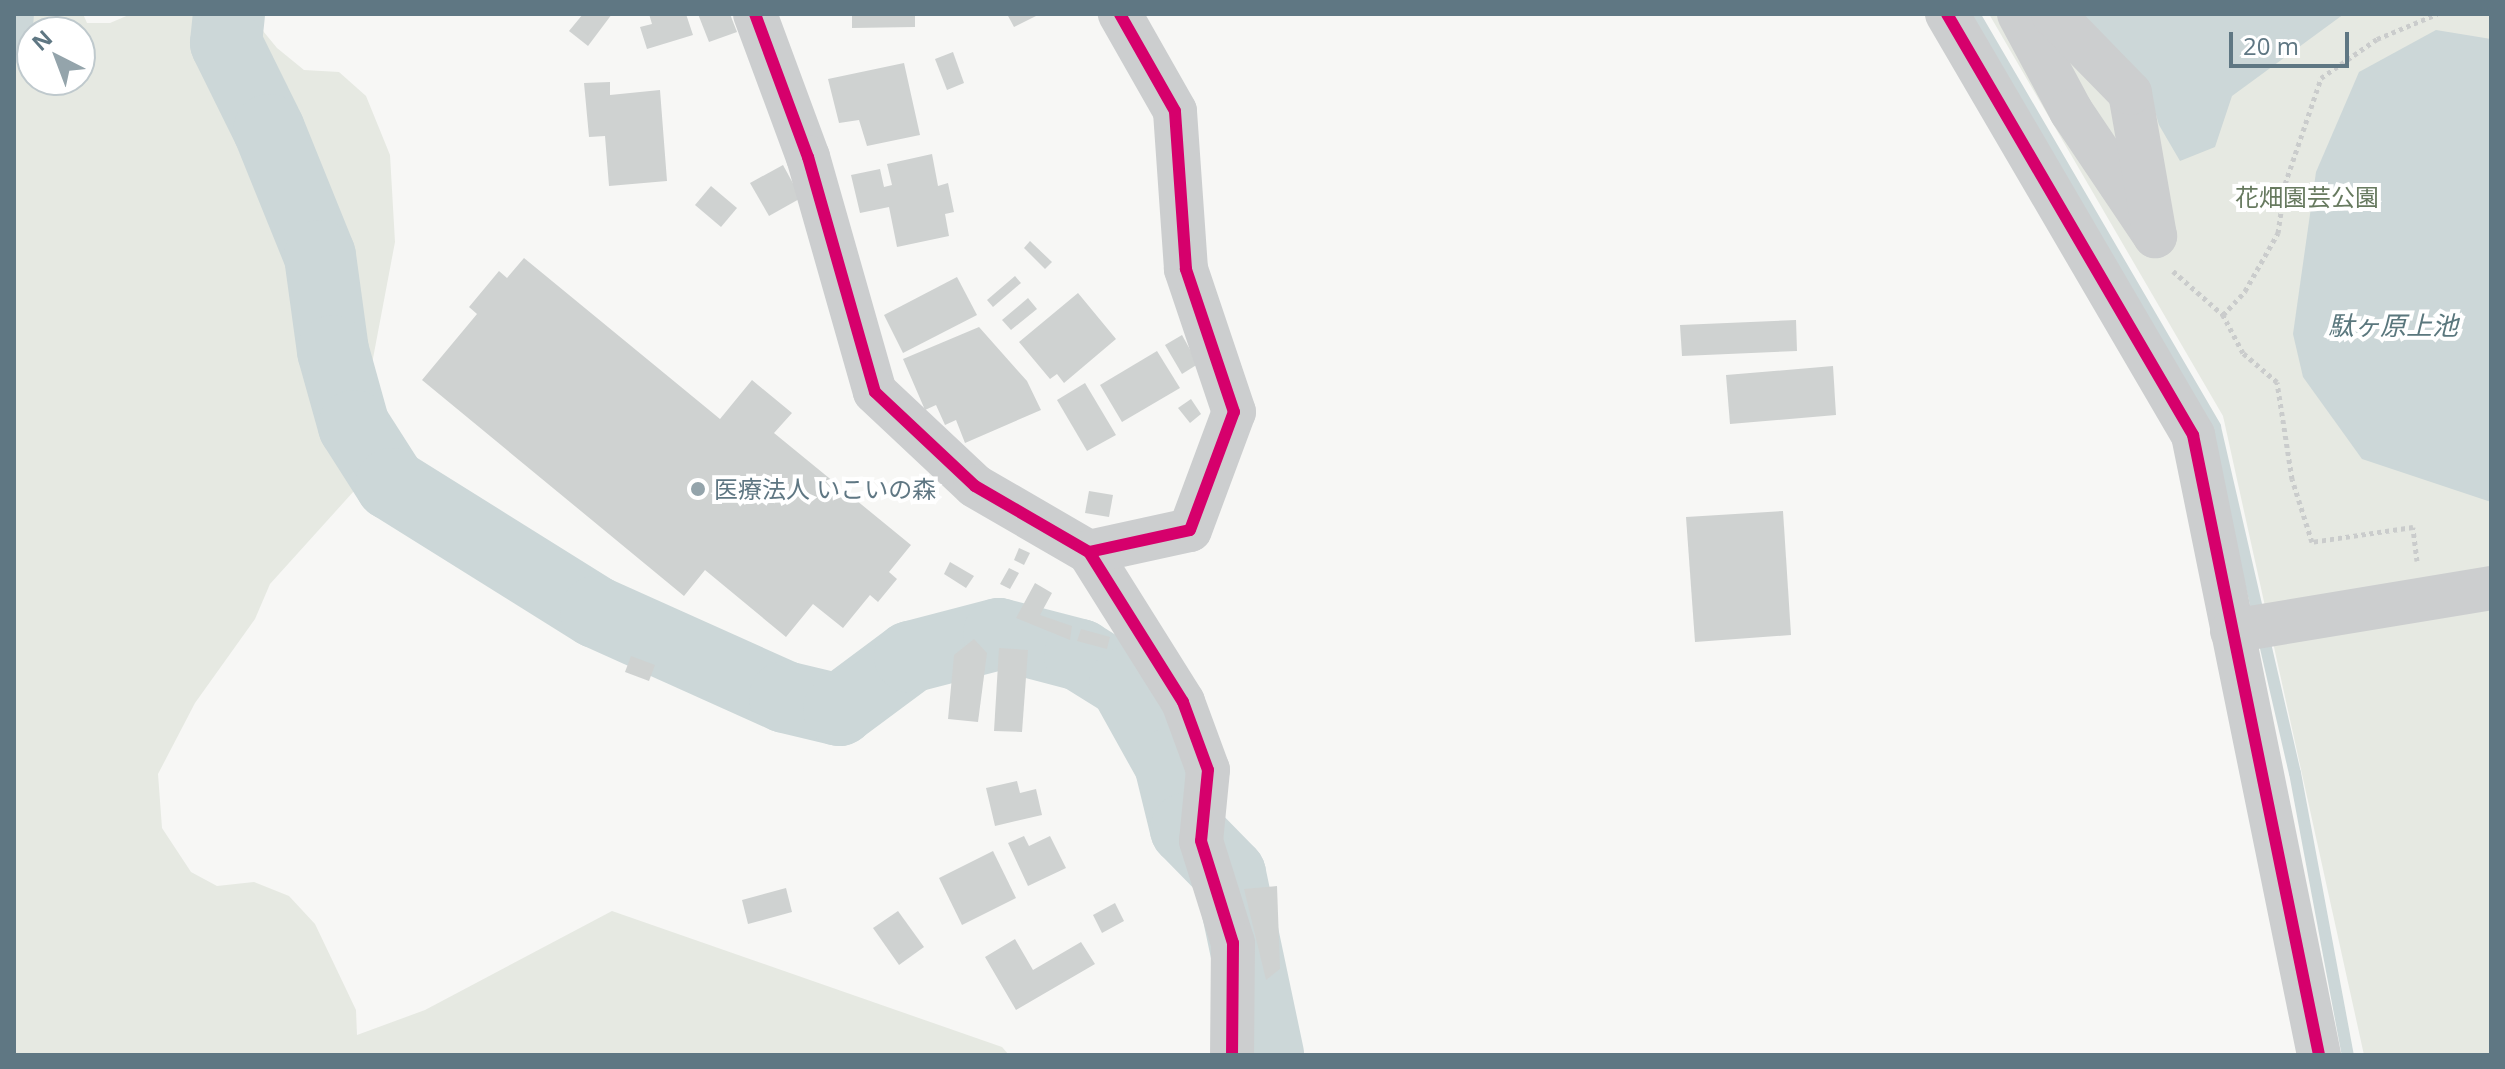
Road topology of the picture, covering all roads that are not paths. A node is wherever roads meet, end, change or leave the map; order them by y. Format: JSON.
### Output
{"nodes":[{"id":1,"x":755,"y":14,"type":"edge"},
{"id":2,"x":1120,"y":14,"type":"edge"},
{"id":3,"x":1947,"y":14,"type":"edge"},
{"id":4,"x":2019,"y":14,"type":"edge"},
{"id":5,"x":2053,"y":14,"type":"edge"},
{"id":6,"x":1089,"y":552,"type":"junction"},
{"id":7,"x":2491,"y":588,"type":"edge"},
{"id":8,"x":2246,"y":629,"type":"junction"},
{"id":9,"x":1228,"y":1052,"type":"edge"},
{"id":10,"x":2319,"y":1055,"type":"edge"}],
"edges":[{"from":1,"to":6,"type":"street"},
{"from":2,"to":6,"type":"street"},
{"from":3,"to":8,"type":"street"},
{"from":4,"to":5,"type":"street"},
{"from":6,"to":9,"type":"street"},
{"from":7,"to":8,"type":"street"},
{"from":8,"to":10,"type":"street"}]}
